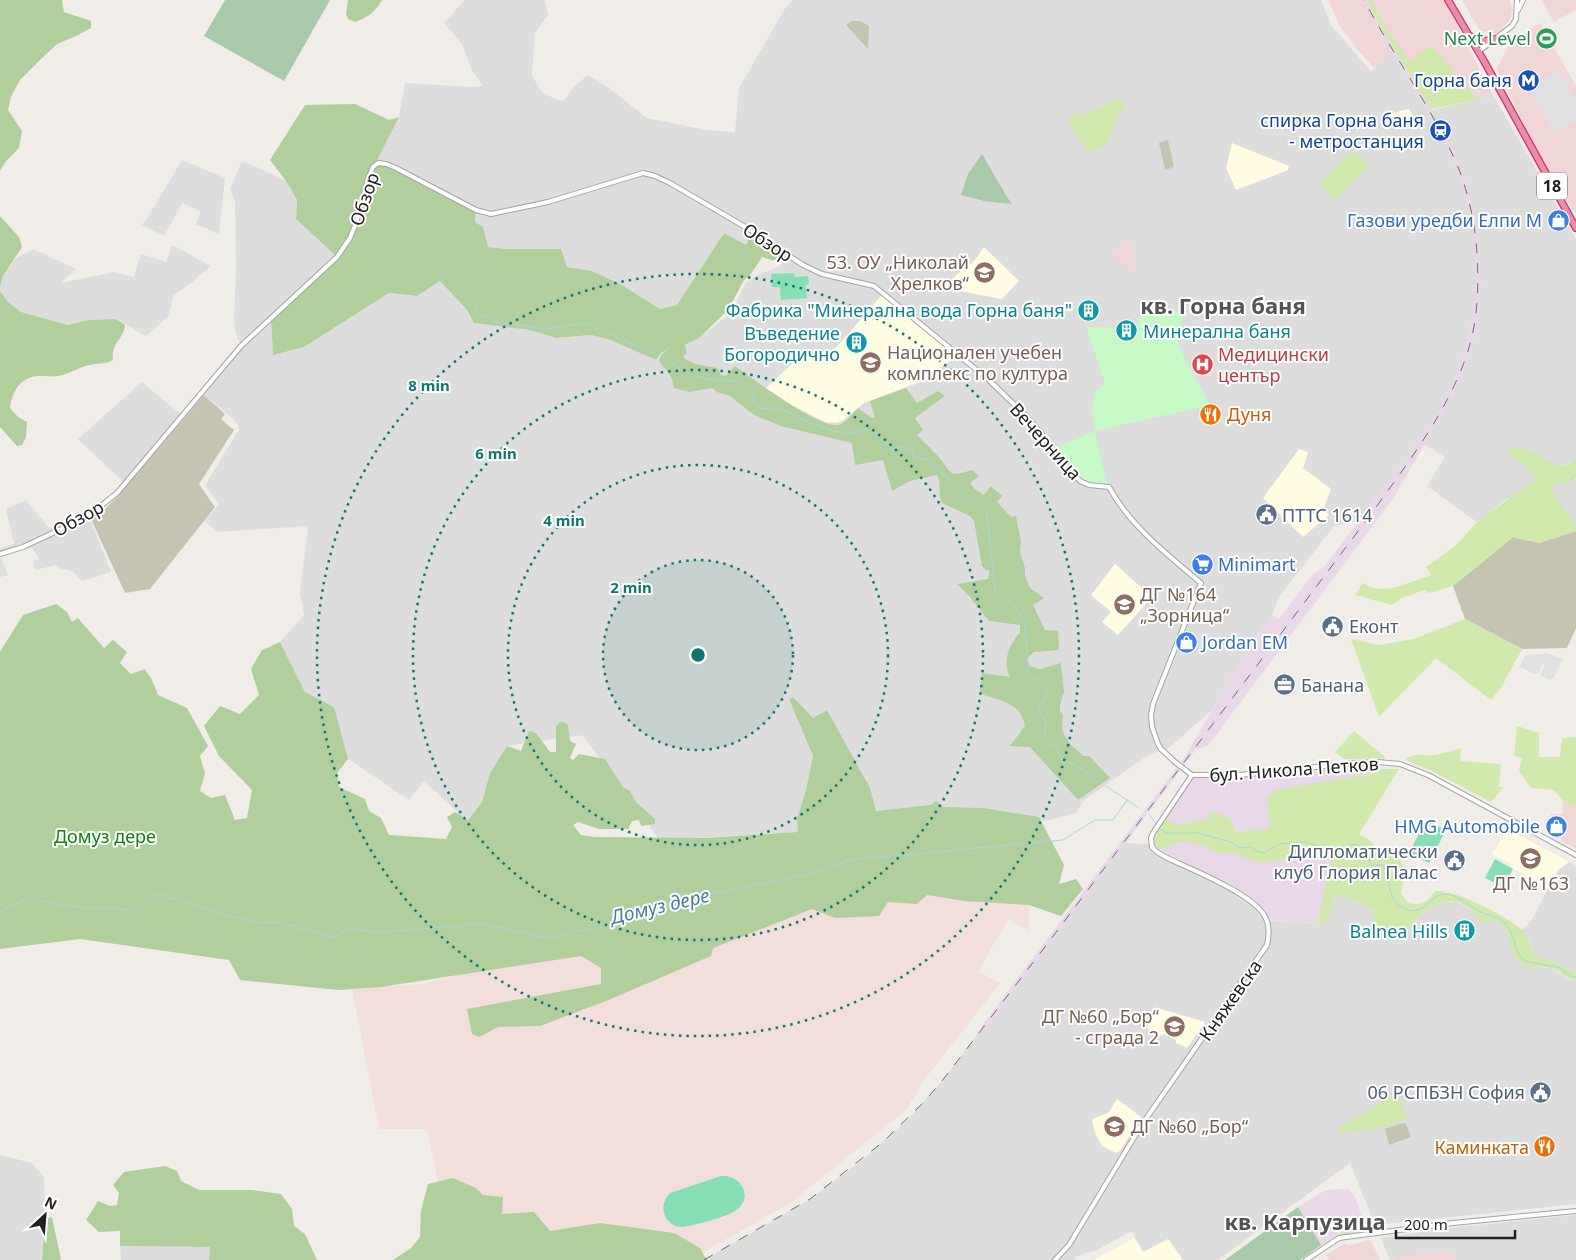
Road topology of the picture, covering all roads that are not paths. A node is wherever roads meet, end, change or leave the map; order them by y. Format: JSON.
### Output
{"nodes":[{"id":1,"x":1448,"y":0,"type":"edge"},
{"id":2,"x":1523,"y":0,"type":"edge"},
{"id":3,"x":1516,"y":2,"type":"edge"},
{"id":4,"x":1517,"y":12,"type":"junction"},
{"id":5,"x":1470,"y":36,"type":"junction"},
{"id":6,"x":1496,"y":39,"type":"junction"},
{"id":7,"x":1478,"y":51,"type":"junction"},
{"id":8,"x":1576,"y":228,"type":"edge"},
{"id":9,"x":874,"y":286,"type":"joint"},
{"id":10,"x":1108,"y":487,"type":"joint"},
{"id":11,"x":0,"y":554,"type":"edge"},
{"id":12,"x":1192,"y":775,"type":"junction"},
{"id":13,"x":1576,"y":854,"type":"edge"},
{"id":14,"x":1576,"y":1210,"type":"edge"},
{"id":15,"x":1055,"y":1260,"type":"edge"},
{"id":16,"x":1306,"y":1260,"type":"edge"}],
"edges":[{"from":1,"to":5,"type":"highway","number":"18"},
{"from":2,"to":4,"type":"street"},
{"from":3,"to":4,"type":"street"},
{"from":4,"to":6,"type":"street"},
{"from":5,"to":6,"type":"highway"},
{"from":5,"to":7,"type":"highway","number":"18"},
{"from":6,"to":7,"type":"street"},
{"from":7,"to":8,"type":"highway","number":"18"},
{"from":9,"to":10,"type":"street","name":"Вечерница"},
{"from":9,"to":11,"type":"street","name":"Обзор"},
{"from":10,"to":12,"type":"street","name":"бул. Никола Петков"},
{"from":12,"to":13,"type":"street","name":"бул. Никола Петков"},
{"from":12,"to":15,"type":"street","name":"Княжевска"},
{"from":14,"to":16,"type":"street"}]}
